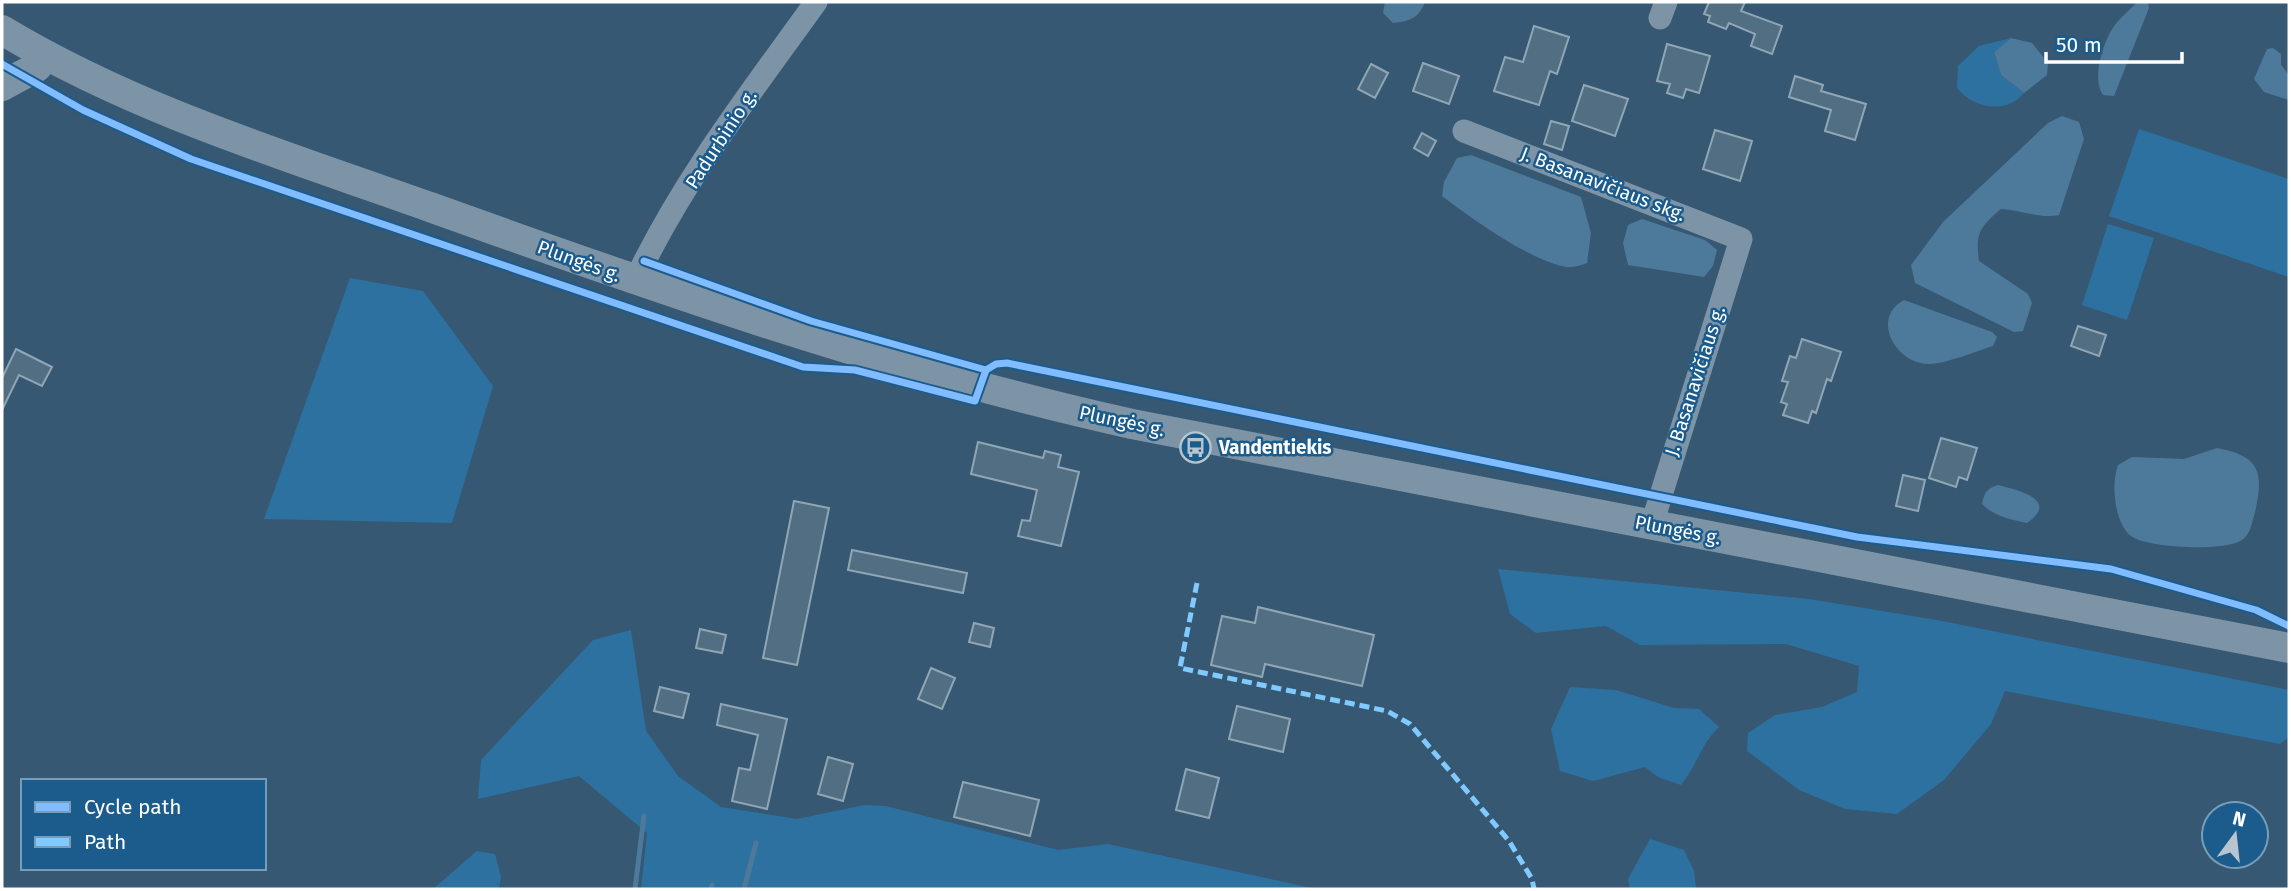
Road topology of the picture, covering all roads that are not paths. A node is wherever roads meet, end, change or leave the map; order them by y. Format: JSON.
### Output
{"nodes":[{"id":1,"x":816,"y":2,"type":"edge"},
{"id":2,"x":2,"y":30,"type":"edge"},
{"id":3,"x":44,"y":56,"type":"junction"},
{"id":4,"x":2,"y":86,"type":"edge"},
{"id":5,"x":1464,"y":131,"type":"dead end"},
{"id":6,"x":1741,"y":239,"type":"joint"},
{"id":7,"x":635,"y":281,"type":"junction"},
{"id":8,"x":1652,"y":524,"type":"junction"},
{"id":9,"x":2289,"y":648,"type":"edge"}],
"edges":[{"from":1,"to":7,"type":"street","name":"Padurbinio g."},
{"from":2,"to":3,"type":"main road","name":"Plungės g."},
{"from":3,"to":4,"type":"main road"},
{"from":3,"to":7,"type":"main road","name":"Plungės g."},
{"from":5,"to":6,"type":"street","name":"J. Basanavičiaus skg."},
{"from":6,"to":8,"type":"street","name":"J. Basanavičiaus g."},
{"from":7,"to":8,"type":"main road","name":"Plungės g."},
{"from":8,"to":9,"type":"main road","name":"Plungės g."}]}
